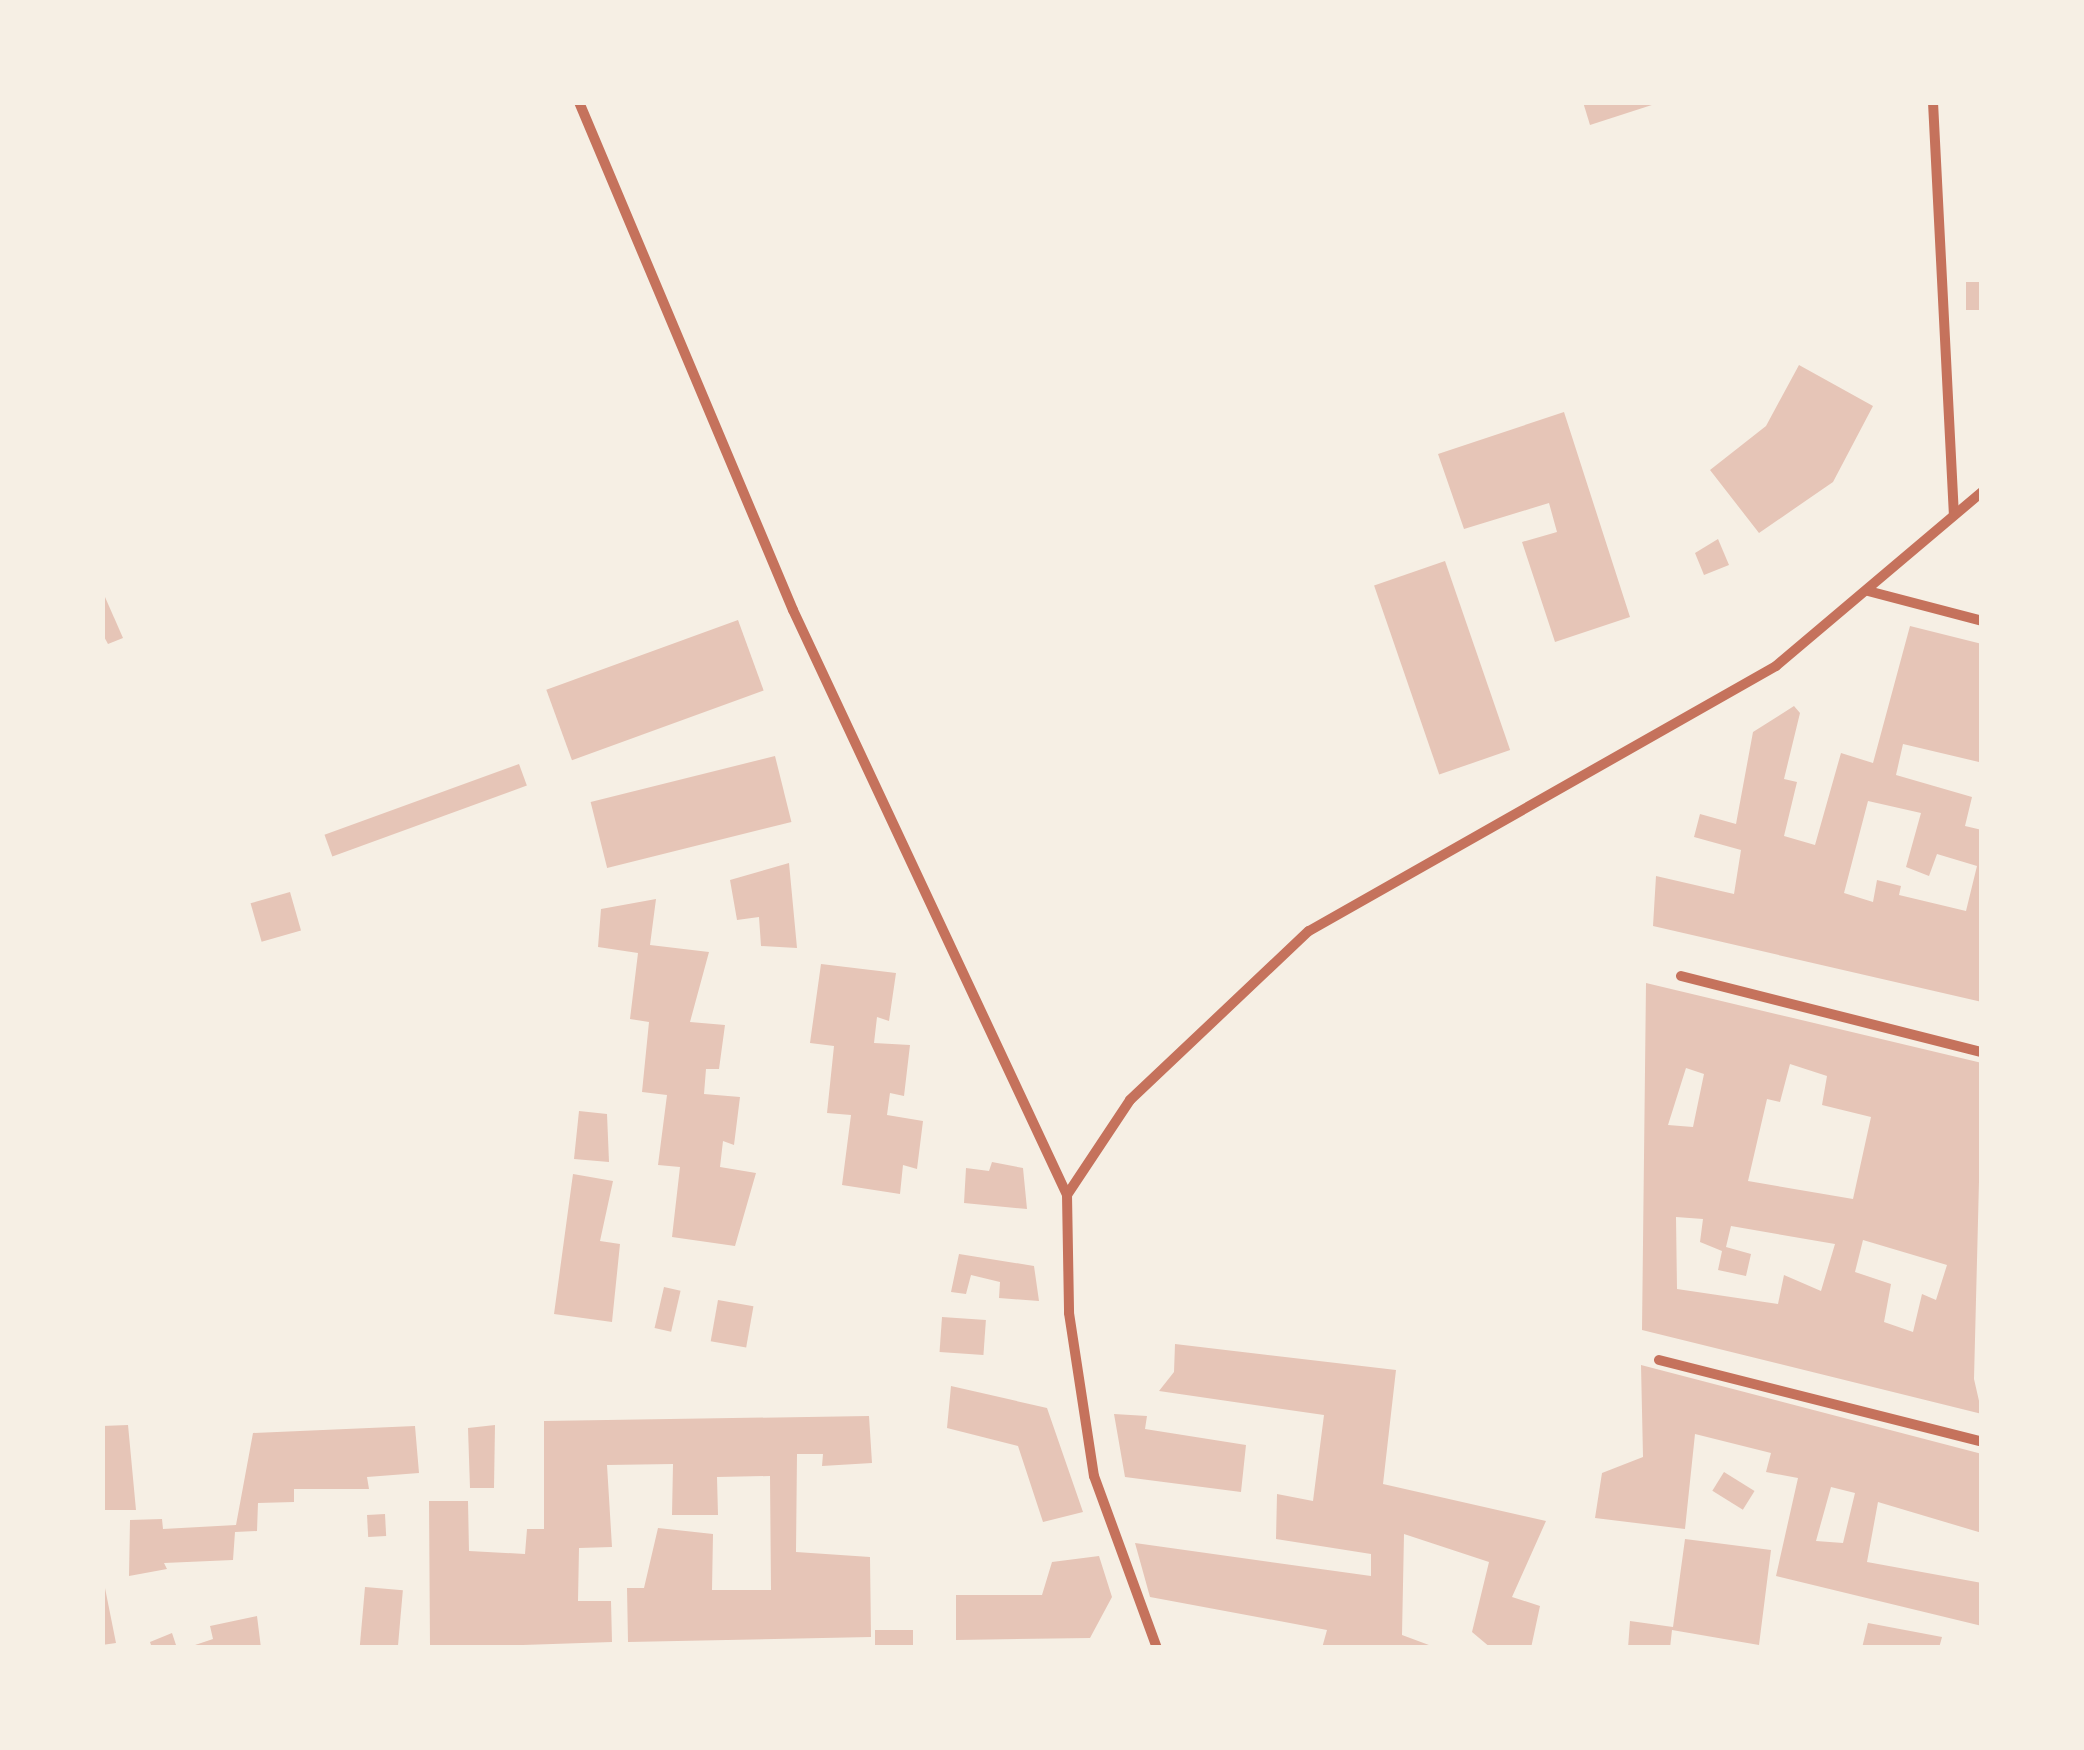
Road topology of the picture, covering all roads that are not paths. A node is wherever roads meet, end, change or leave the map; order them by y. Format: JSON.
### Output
{"nodes":[{"id":1,"x":579,"y":102,"type":"edge"},
{"id":2,"x":1932,"y":102,"type":"edge"},
{"id":3,"x":1982,"y":492,"type":"edge"},
{"id":4,"x":1954,"y":514,"type":"junction"},
{"id":5,"x":1868,"y":591,"type":"junction"},
{"id":6,"x":1982,"y":621,"type":"edge"},
{"id":7,"x":1682,"y":976,"type":"dead end"},
{"id":8,"x":1982,"y":1052,"type":"edge"},
{"id":9,"x":1067,"y":1195,"type":"junction"},
{"id":10,"x":1659,"y":1360,"type":"dead end"},
{"id":11,"x":1982,"y":1442,"type":"edge"},
{"id":12,"x":1156,"y":1648,"type":"edge"}],
"edges":[{"from":1,"to":9,"type":"street"},
{"from":2,"to":4,"type":"street"},
{"from":3,"to":4,"type":"street"},
{"from":4,"to":5,"type":"street"},
{"from":5,"to":6,"type":"street"},
{"from":5,"to":9,"type":"street"},
{"from":7,"to":8,"type":"street"},
{"from":9,"to":12,"type":"street"},
{"from":10,"to":11,"type":"street"}]}
